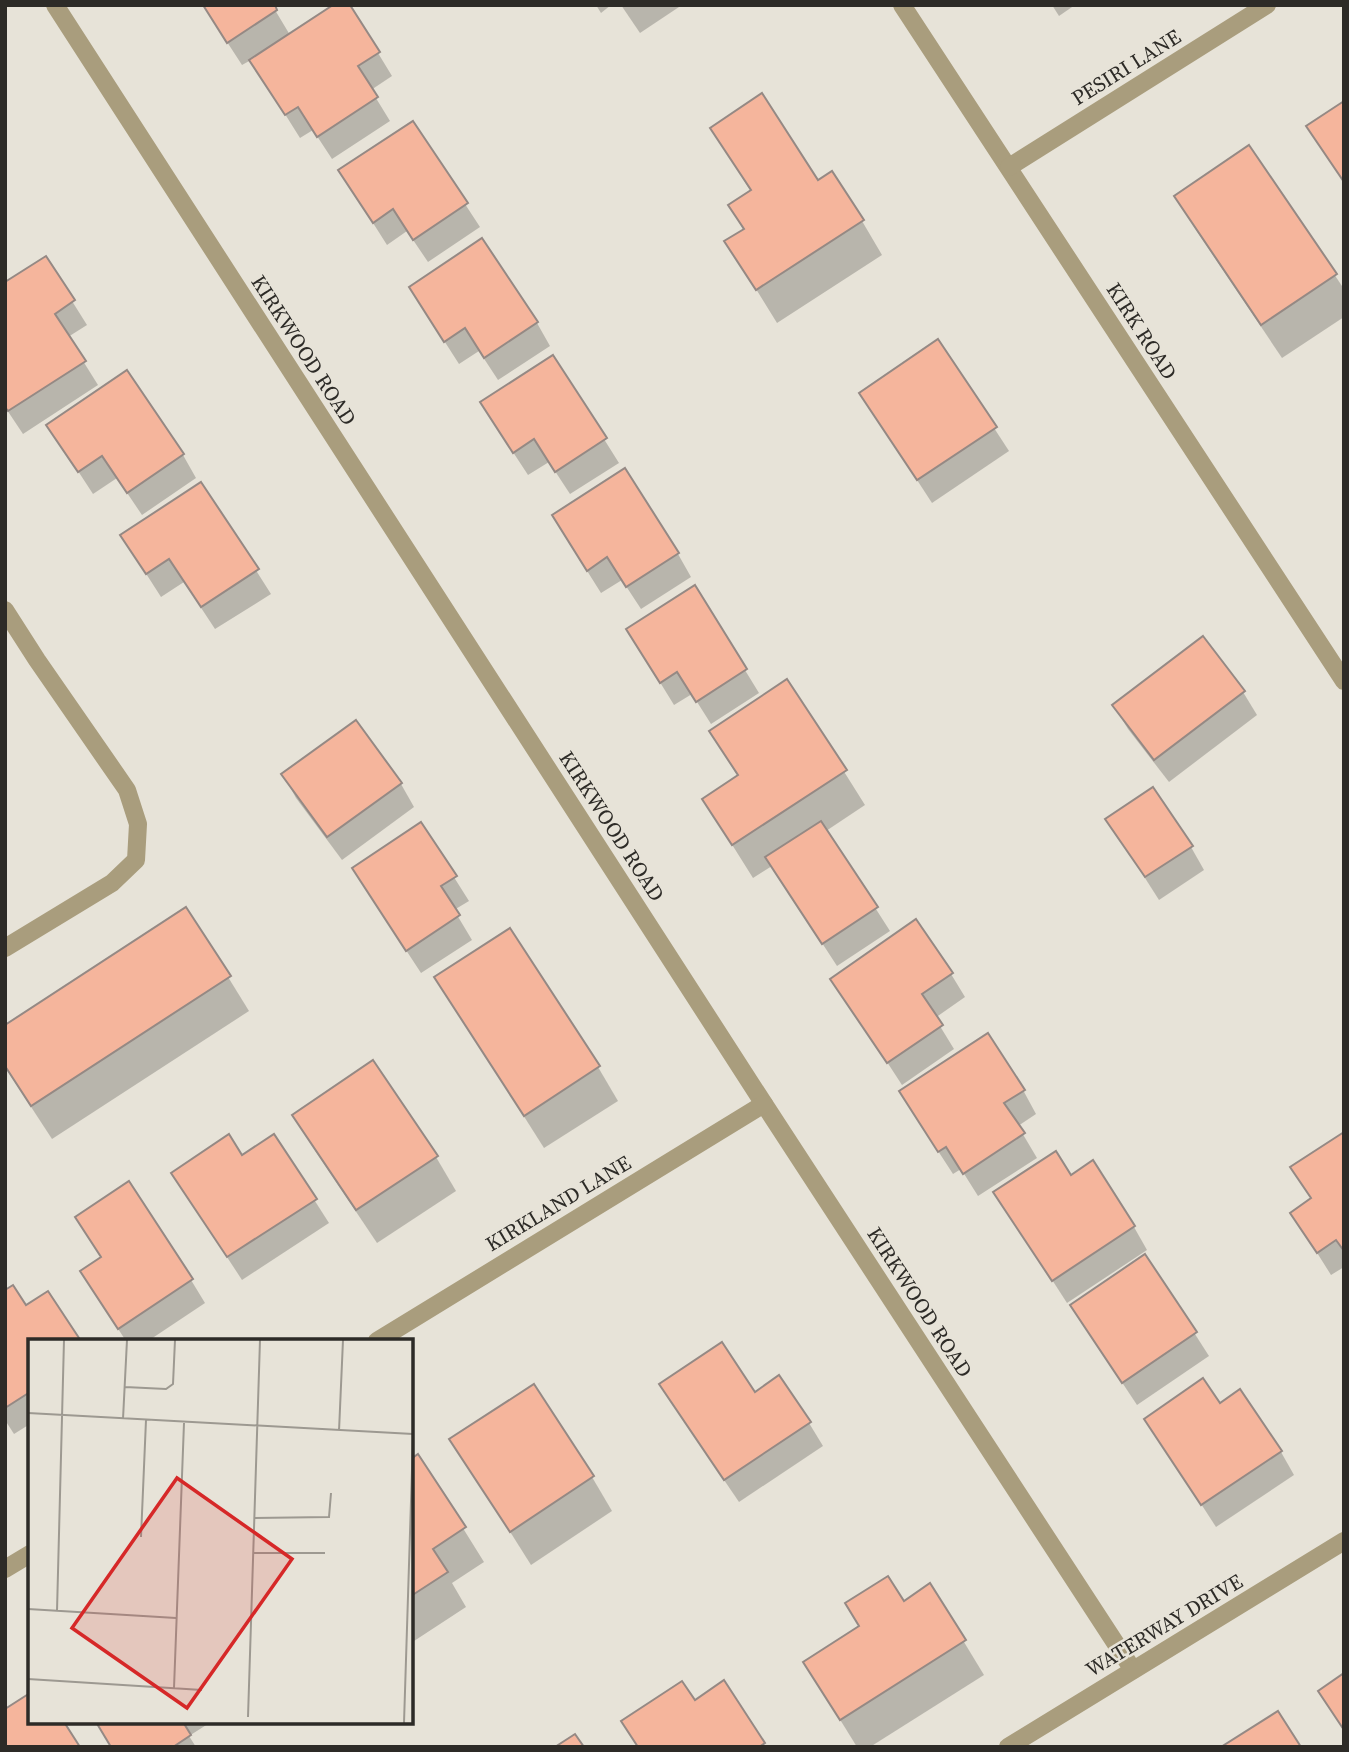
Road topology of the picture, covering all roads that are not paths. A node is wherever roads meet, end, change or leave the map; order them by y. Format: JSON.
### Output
{"nodes":[{"id":1,"x":55,"y":5,"type":"edge"},
{"id":2,"x":902,"y":5,"type":"edge"},
{"id":3,"x":1267,"y":5,"type":"edge"},
{"id":4,"x":1009,"y":167,"type":"junction"},
{"id":5,"x":5,"y":610,"type":"edge"},
{"id":6,"x":1344,"y":681,"type":"edge"},
{"id":7,"x":5,"y":948,"type":"edge"},
{"id":8,"x":764,"y":1104,"type":"junction"},
{"id":9,"x":380,"y":1339,"type":"edge"},
{"id":10,"x":1344,"y":1541,"type":"edge"},
{"id":11,"x":28,"y":1555,"type":"edge"},
{"id":12,"x":5,"y":1569,"type":"edge"},
{"id":13,"x":1133,"y":1670,"type":"junction"},
{"id":14,"x":1008,"y":1747,"type":"edge"}],
"edges":[{"from":1,"to":8,"type":"street","name":"KIRKWOOD ROAD"},
{"from":2,"to":4,"type":"street","name":"KIRK ROAD"},
{"from":3,"to":4,"type":"street","name":"PESIRI LANE"},
{"from":4,"to":6,"type":"street","name":"KIRK ROAD"},
{"from":5,"to":7,"type":"street"},
{"from":8,"to":9,"type":"street","name":"KIRKLAND LANE"},
{"from":8,"to":13,"type":"street","name":"KIRKWOOD ROAD"},
{"from":10,"to":13,"type":"street","name":"WATERWAY DRIVE"},
{"from":11,"to":12,"type":"street"},
{"from":13,"to":14,"type":"street","name":"WATERWAY DRIVE"}]}
